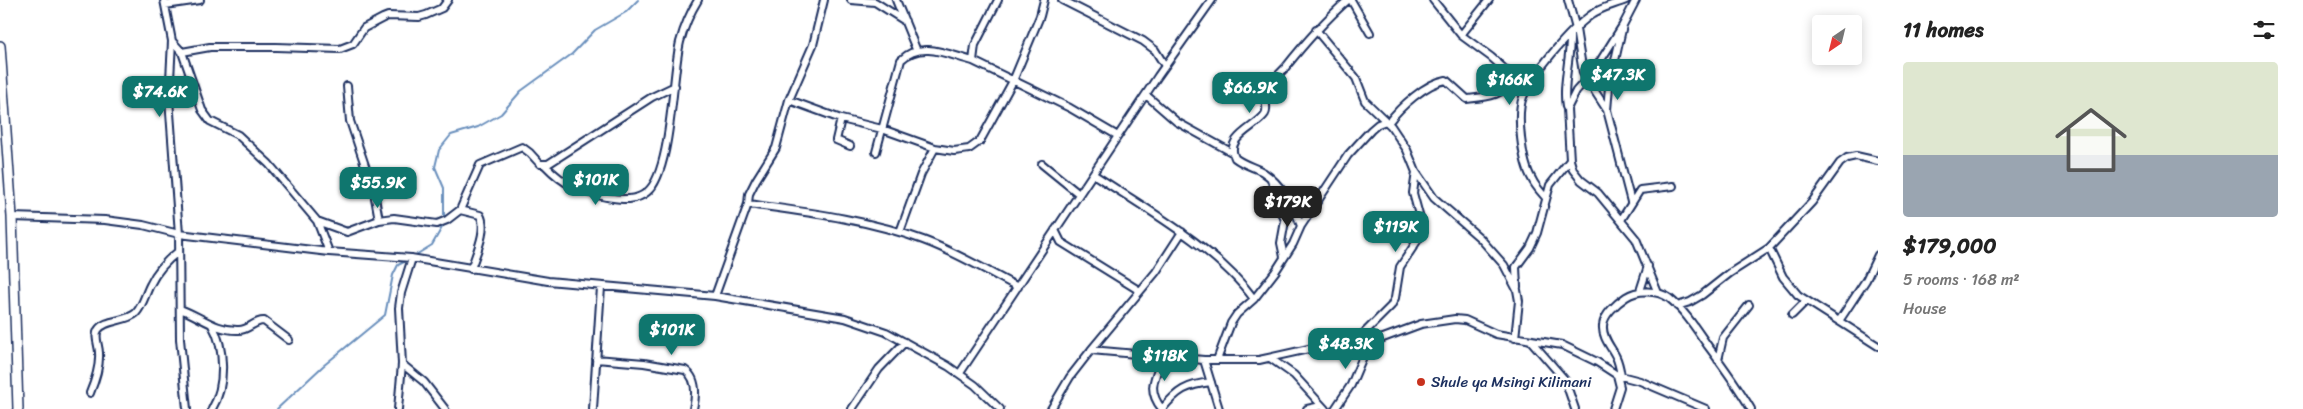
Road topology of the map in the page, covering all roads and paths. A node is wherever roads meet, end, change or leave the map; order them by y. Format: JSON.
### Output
{"nodes":[{"id":1,"x":200,"y":0,"type":"edge"},
{"id":2,"x":448,"y":0,"type":"edge"},
{"id":3,"x":698,"y":0,"type":"edge"},
{"id":4,"x":824,"y":0,"type":"edge"},
{"id":5,"x":851,"y":0,"type":"edge"},
{"id":6,"x":896,"y":0,"type":"edge"},
{"id":7,"x":998,"y":0,"type":"edge"},
{"id":8,"x":1044,"y":0,"type":"edge"},
{"id":9,"x":1062,"y":0,"type":"edge"},
{"id":10,"x":1077,"y":0,"type":"edge"},
{"id":11,"x":1212,"y":0,"type":"edge"},
{"id":12,"x":1349,"y":0,"type":"edge"},
{"id":13,"x":1433,"y":0,"type":"edge"},
{"id":14,"x":1489,"y":0,"type":"edge"},
{"id":15,"x":1568,"y":0,"type":"edge"},
{"id":16,"x":1626,"y":0,"type":"edge"},
{"id":17,"x":1636,"y":0,"type":"edge"},
{"id":18,"x":164,"y":2,"type":"edge"},
{"id":19,"x":1072,"y":6,"type":"junction"},
{"id":20,"x":905,"y":21,"type":"junction"},
{"id":21,"x":1623,"y":25,"type":"junction"},
{"id":22,"x":1576,"y":29,"type":"junction"},
{"id":23,"x":1316,"y":30,"type":"junction"},
{"id":24,"x":1370,"y":33,"type":"dead end"},
{"id":25,"x":1570,"y":34,"type":"junction"},
{"id":26,"x":1461,"y":35,"type":"junction"},
{"id":27,"x":172,"y":41,"type":"junction"},
{"id":28,"x":0,"y":46,"type":"edge"},
{"id":29,"x":916,"y":49,"type":"junction"},
{"id":30,"x":182,"y":52,"type":"junction"},
{"id":31,"x":974,"y":61,"type":"junction"},
{"id":32,"x":1165,"y":66,"type":"junction"},
{"id":33,"x":1514,"y":78,"type":"junction"},
{"id":34,"x":1587,"y":79,"type":"junction"},
{"id":35,"x":1014,"y":81,"type":"junction"},
{"id":36,"x":347,"y":86,"type":"dead end"},
{"id":37,"x":675,"y":86,"type":"junction"},
{"id":38,"x":1528,"y":90,"type":"junction"},
{"id":39,"x":1146,"y":95,"type":"junction"},
{"id":40,"x":789,"y":100,"type":"junction"},
{"id":41,"x":1566,"y":109,"type":"junction"},
{"id":42,"x":1607,"y":110,"type":"junction"},
{"id":43,"x":841,"y":119,"type":"junction"},
{"id":44,"x":1387,"y":122,"type":"junction"},
{"id":45,"x":882,"y":129,"type":"junction"},
{"id":46,"x":1118,"y":136,"type":"junction"},
{"id":47,"x":850,"y":146,"type":"dead end"},
{"id":48,"x":935,"y":148,"type":"junction"},
{"id":49,"x":876,"y":152,"type":"dead end"},
{"id":50,"x":1233,"y":153,"type":"junction"},
{"id":51,"x":4,"y":154,"type":"edge"},
{"id":52,"x":1570,"y":160,"type":"junction"},
{"id":53,"x":1878,"y":161,"type":"edge"},
{"id":54,"x":1042,"y":164,"type":"dead end"},
{"id":55,"x":544,"y":165,"type":"junction"},
{"id":56,"x":1416,"y":172,"type":"junction"},
{"id":57,"x":1093,"y":174,"type":"junction"},
{"id":58,"x":1270,"y":178,"type":"junction"},
{"id":59,"x":1673,"y":186,"type":"dead end"},
{"id":60,"x":1079,"y":194,"type":"junction"},
{"id":61,"x":1546,"y":198,"type":"junction"},
{"id":62,"x":1631,"y":202,"type":"junction"},
{"id":63,"x":748,"y":204,"type":"junction"},
{"id":64,"x":460,"y":210,"type":"junction"},
{"id":65,"x":12,"y":217,"type":"junction"},
{"id":66,"x":379,"y":220,"type":"junction"},
{"id":67,"x":1621,"y":220,"type":"junction"},
{"id":68,"x":317,"y":221,"type":"junction"},
{"id":69,"x":1301,"y":226,"type":"junction"},
{"id":70,"x":1055,"y":230,"type":"junction"},
{"id":71,"x":900,"y":232,"type":"junction"},
{"id":72,"x":1182,"y":232,"type":"junction"},
{"id":73,"x":179,"y":234,"type":"junction"},
{"id":74,"x":1769,"y":248,"type":"junction"},
{"id":75,"x":179,"y":250,"type":"junction"},
{"id":76,"x":329,"y":252,"type":"junction"},
{"id":77,"x":1878,"y":254,"type":"edge"},
{"id":78,"x":1284,"y":257,"type":"junction"},
{"id":79,"x":414,"y":259,"type":"junction"},
{"id":80,"x":1648,"y":266,"type":"junction"},
{"id":81,"x":471,"y":269,"type":"junction"},
{"id":82,"x":600,"y":287,"type":"junction"},
{"id":83,"x":1018,"y":287,"type":"junction"},
{"id":84,"x":1517,"y":290,"type":"junction"},
{"id":85,"x":1140,"y":291,"type":"junction"},
{"id":86,"x":1640,"y":292,"type":"junction"},
{"id":87,"x":1658,"y":293,"type":"junction"},
{"id":88,"x":715,"y":296,"type":"junction"},
{"id":89,"x":1254,"y":299,"type":"junction"},
{"id":90,"x":1806,"y":301,"type":"junction"},
{"id":91,"x":1749,"y":305,"type":"dead end"},
{"id":92,"x":1677,"y":306,"type":"junction"},
{"id":93,"x":180,"y":309,"type":"junction"},
{"id":94,"x":1792,"y":315,"type":"dead end"},
{"id":95,"x":1839,"y":320,"type":"junction"},
{"id":96,"x":212,"y":325,"type":"junction"},
{"id":97,"x":1362,"y":334,"type":"junction"},
{"id":98,"x":1515,"y":338,"type":"junction"},
{"id":99,"x":289,"y":340,"type":"dead end"},
{"id":100,"x":1370,"y":340,"type":"junction"},
{"id":101,"x":1531,"y":341,"type":"junction"},
{"id":102,"x":905,"y":342,"type":"junction"},
{"id":103,"x":1878,"y":346,"type":"edge"},
{"id":104,"x":1091,"y":350,"type":"junction"},
{"id":105,"x":1163,"y":356,"type":"junction"},
{"id":106,"x":1270,"y":358,"type":"junction"},
{"id":107,"x":596,"y":359,"type":"junction"},
{"id":108,"x":1204,"y":360,"type":"junction"},
{"id":109,"x":1217,"y":360,"type":"junction"},
{"id":110,"x":1718,"y":360,"type":"junction"},
{"id":111,"x":402,"y":364,"type":"junction"},
{"id":112,"x":960,"y":374,"type":"junction"},
{"id":113,"x":1619,"y":375,"type":"junction"},
{"id":114,"x":1211,"y":382,"type":"junction"},
{"id":115,"x":90,"y":393,"type":"dead end"},
{"id":116,"x":1323,"y":407,"type":"edge"},
{"id":117,"x":18,"y":409,"type":"edge"},
{"id":118,"x":187,"y":409,"type":"edge"},
{"id":119,"x":212,"y":409,"type":"edge"},
{"id":120,"x":398,"y":409,"type":"edge"},
{"id":121,"x":445,"y":409,"type":"edge"},
{"id":122,"x":593,"y":409,"type":"edge"},
{"id":123,"x":693,"y":409,"type":"edge"},
{"id":124,"x":852,"y":409,"type":"edge"},
{"id":125,"x":1000,"y":409,"type":"edge"},
{"id":126,"x":1051,"y":409,"type":"edge"},
{"id":127,"x":1162,"y":409,"type":"edge"},
{"id":128,"x":1219,"y":409,"type":"edge"},
{"id":129,"x":1308,"y":409,"type":"edge"},
{"id":130,"x":1335,"y":409,"type":"edge"},
{"id":131,"x":1575,"y":409,"type":"edge"},
{"id":132,"x":1613,"y":409,"type":"edge"},
{"id":133,"x":1706,"y":409,"type":"edge"},
{"id":134,"x":1751,"y":409,"type":"edge"}],
"edges":[{"from":1,"to":18,"type":"street"},
{"from":2,"to":30,"type":"street"},
{"from":3,"to":37,"type":"street"},
{"from":4,"to":40,"type":"street"},
{"from":5,"to":20,"type":"street"},
{"from":6,"to":20,"type":"street"},
{"from":7,"to":31,"type":"street"},
{"from":8,"to":35,"type":"street"},
{"from":9,"to":19,"type":"street"},
{"from":10,"to":19,"type":"street"},
{"from":11,"to":32,"type":"street"},
{"from":12,"to":23,"type":"street"},
{"from":12,"to":24,"type":"street"},
{"from":13,"to":26,"type":"street"},
{"from":14,"to":26,"type":"street"},
{"from":15,"to":22,"type":"street"},
{"from":16,"to":22,"type":"street"},
{"from":17,"to":21,"type":"street"},
{"from":18,"to":27,"type":"street"},
{"from":19,"to":32,"type":"street"},
{"from":20,"to":29,"type":"street"},
{"from":21,"to":34,"type":"street"},
{"from":21,"to":42,"type":"street"},
{"from":22,"to":25,"type":"street"},
{"from":22,"to":34,"type":"street"},
{"from":23,"to":44,"type":"street"},
{"from":23,"to":50,"type":"street"},
{"from":25,"to":38,"type":"street"},
{"from":25,"to":41,"type":"street"},
{"from":26,"to":33,"type":"street"},
{"from":27,"to":30,"type":"street"},
{"from":27,"to":73,"type":"street"},
{"from":28,"to":51,"type":"main road"},
{"from":29,"to":31,"type":"street"},
{"from":29,"to":45,"type":"street"},
{"from":30,"to":68,"type":"street"},
{"from":31,"to":35,"type":"street"},
{"from":32,"to":39,"type":"street"},
{"from":33,"to":38,"type":"street"},
{"from":33,"to":44,"type":"street"},
{"from":34,"to":41,"type":"street"},
{"from":34,"to":42,"type":"street"},
{"from":35,"to":46,"type":"street"},
{"from":35,"to":48,"type":"street"},
{"from":36,"to":66,"type":"street"},
{"from":37,"to":55,"type":"street"},
{"from":37,"to":55,"type":"street"},
{"from":38,"to":61,"type":"street"},
{"from":39,"to":46,"type":"street"},
{"from":39,"to":50,"type":"street"},
{"from":40,"to":43,"type":"street"},
{"from":40,"to":63,"type":"street"},
{"from":41,"to":52,"type":"street"},
{"from":42,"to":62,"type":"street"},
{"from":43,"to":45,"type":"street"},
{"from":43,"to":47,"type":"street"},
{"from":44,"to":56,"type":"street"},
{"from":44,"to":69,"type":"street"},
{"from":45,"to":48,"type":"street"},
{"from":45,"to":49,"type":"street"},
{"from":46,"to":57,"type":"street"},
{"from":48,"to":71,"type":"street"},
{"from":50,"to":58,"type":"street"},
{"from":51,"to":65,"type":"main road"},
{"from":52,"to":61,"type":"street"},
{"from":52,"to":67,"type":"street"},
{"from":53,"to":74,"type":"street"},
{"from":54,"to":60,"type":"street"},
{"from":55,"to":64,"type":"street"},
{"from":56,"to":84,"type":"street"},
{"from":56,"to":97,"type":"street"},
{"from":57,"to":60,"type":"street"},
{"from":57,"to":72,"type":"street"},
{"from":58,"to":69,"type":"street"},
{"from":58,"to":78,"type":"street"},
{"from":59,"to":62,"type":"street"},
{"from":60,"to":70,"type":"street"},
{"from":61,"to":84,"type":"street"},
{"from":62,"to":67,"type":"street"},
{"from":63,"to":71,"type":"street"},
{"from":63,"to":88,"type":"street"},
{"from":64,"to":66,"type":"street"},
{"from":64,"to":81,"type":"street"},
{"from":65,"to":73,"type":"street"},
{"from":65,"to":117,"type":"main road"},
{"from":66,"to":68,"type":"street"},
{"from":67,"to":80,"type":"street"},
{"from":68,"to":76,"type":"street"},
{"from":69,"to":78,"type":"street"},
{"from":70,"to":83,"type":"street"},
{"from":70,"to":85,"type":"street"},
{"from":71,"to":83,"type":"street"},
{"from":72,"to":85,"type":"street"},
{"from":72,"to":89,"type":"street"},
{"from":73,"to":75,"type":"street"},
{"from":73,"to":76,"type":"street"},
{"from":74,"to":90,"type":"street"},
{"from":74,"to":92,"type":"street"},
{"from":75,"to":93,"type":"street"},
{"from":75,"to":115,"type":"street"},
{"from":76,"to":79,"type":"street"},
{"from":77,"to":95,"type":"street"},
{"from":78,"to":89,"type":"street"},
{"from":79,"to":81,"type":"street"},
{"from":79,"to":111,"type":"street"},
{"from":80,"to":86,"type":"street"},
{"from":80,"to":87,"type":"street"},
{"from":81,"to":82,"type":"street"},
{"from":82,"to":88,"type":"street"},
{"from":82,"to":107,"type":"street"},
{"from":83,"to":112,"type":"street"},
{"from":84,"to":98,"type":"street"},
{"from":85,"to":104,"type":"street"},
{"from":86,"to":87,"type":"street"},
{"from":86,"to":113,"type":"street"},
{"from":87,"to":92,"type":"street"},
{"from":88,"to":102,"type":"street"},
{"from":89,"to":109,"type":"street"},
{"from":90,"to":94,"type":"street"},
{"from":90,"to":95,"type":"street"},
{"from":91,"to":110,"type":"street"},
{"from":92,"to":110,"type":"street"},
{"from":93,"to":96,"type":"street"},
{"from":93,"to":118,"type":"street"},
{"from":95,"to":103,"type":"street"},
{"from":96,"to":99,"type":"street"},
{"from":96,"to":119,"type":"street"},
{"from":97,"to":100,"type":"street"},
{"from":97,"to":106,"type":"street"},
{"from":98,"to":100,"type":"street"},
{"from":98,"to":101,"type":"street"},
{"from":100,"to":130,"type":"street"},
{"from":101,"to":113,"type":"street"},
{"from":101,"to":131,"type":"street"},
{"from":102,"to":112,"type":"street"},
{"from":102,"to":124,"type":"street"},
{"from":104,"to":105,"type":"street"},
{"from":104,"to":126,"type":"street"},
{"from":105,"to":108,"type":"street"},
{"from":105,"to":127,"type":"street"},
{"from":106,"to":109,"type":"street"},
{"from":106,"to":116,"type":"street"},
{"from":107,"to":122,"type":"street"},
{"from":107,"to":123,"type":"street"},
{"from":108,"to":109,"type":"street"},
{"from":108,"to":114,"type":"street"},
{"from":110,"to":134,"type":"street"},
{"from":111,"to":120,"type":"street"},
{"from":111,"to":121,"type":"street"},
{"from":112,"to":125,"type":"street"},
{"from":113,"to":132,"type":"street"},
{"from":113,"to":133,"type":"street"},
{"from":114,"to":127,"type":"street"},
{"from":114,"to":128,"type":"street"},
{"from":116,"to":129,"type":"street"}]}
